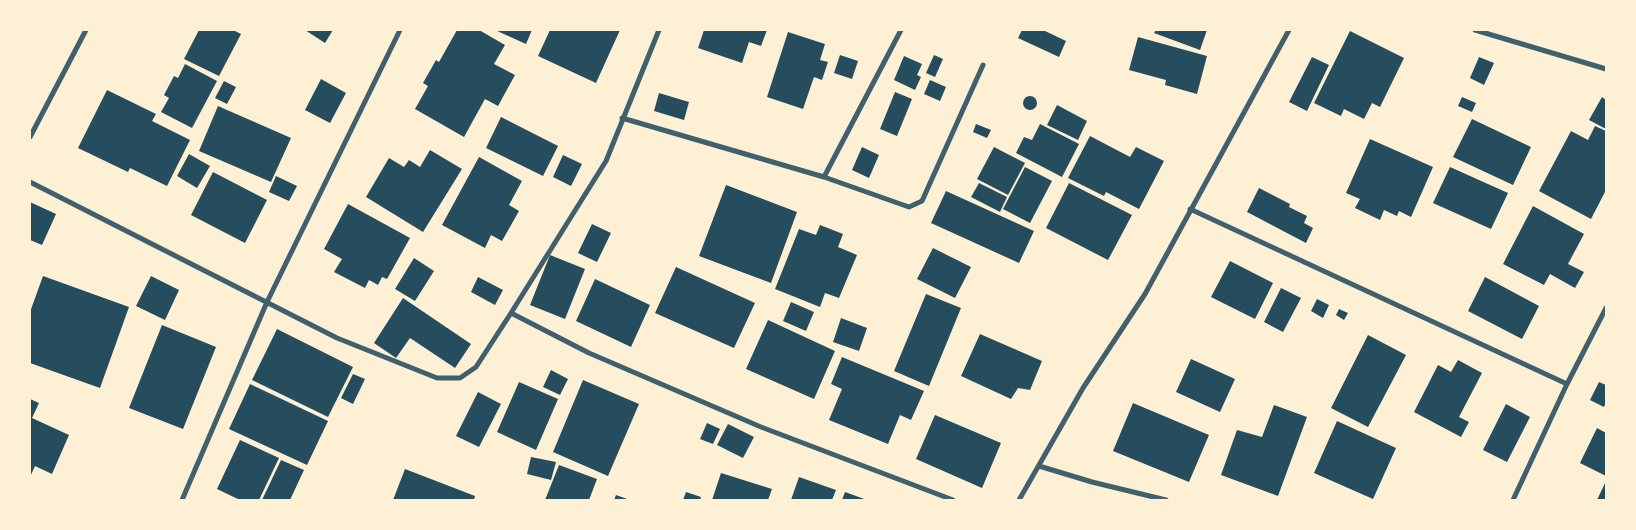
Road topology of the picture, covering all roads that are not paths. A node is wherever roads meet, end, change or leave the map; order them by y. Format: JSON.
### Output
{"nodes":[{"id":1,"x":86,"y":30,"type":"edge"},
{"id":2,"x":400,"y":30,"type":"edge"},
{"id":3,"x":659,"y":30,"type":"edge"},
{"id":4,"x":901,"y":30,"type":"edge"},
{"id":5,"x":1289,"y":30,"type":"edge"},
{"id":6,"x":1475,"y":30,"type":"edge"},
{"id":7,"x":984,"y":65,"type":"dead end"},
{"id":8,"x":1606,"y":70,"type":"edge"},
{"id":9,"x":622,"y":118,"type":"junction"},
{"id":10,"x":30,"y":137,"type":"edge"},
{"id":11,"x":824,"y":177,"type":"junction"},
{"id":12,"x":30,"y":182,"type":"edge"},
{"id":13,"x":1190,"y":209,"type":"junction"},
{"id":14,"x":267,"y":302,"type":"junction"},
{"id":15,"x":1606,"y":308,"type":"edge"},
{"id":16,"x":511,"y":313,"type":"junction"},
{"id":17,"x":1567,"y":384,"type":"junction"},
{"id":18,"x":1039,"y":466,"type":"junction"},
{"id":19,"x":182,"y":500,"type":"edge"},
{"id":20,"x":954,"y":500,"type":"edge"},
{"id":21,"x":1019,"y":500,"type":"edge"},
{"id":22,"x":1166,"y":500,"type":"edge"},
{"id":23,"x":1513,"y":500,"type":"edge"}],
"edges":[{"from":1,"to":10,"type":"street"},
{"from":2,"to":14,"type":"street"},
{"from":3,"to":9,"type":"street"},
{"from":4,"to":11,"type":"street"},
{"from":5,"to":13,"type":"street"},
{"from":6,"to":8,"type":"street"},
{"from":7,"to":11,"type":"street"},
{"from":9,"to":11,"type":"street"},
{"from":9,"to":16,"type":"street"},
{"from":12,"to":14,"type":"street"},
{"from":13,"to":17,"type":"street"},
{"from":13,"to":18,"type":"street"},
{"from":14,"to":16,"type":"street"},
{"from":14,"to":19,"type":"street"},
{"from":15,"to":17,"type":"street"},
{"from":16,"to":20,"type":"street"},
{"from":17,"to":23,"type":"street"},
{"from":18,"to":21,"type":"street"},
{"from":18,"to":22,"type":"street"}]}
